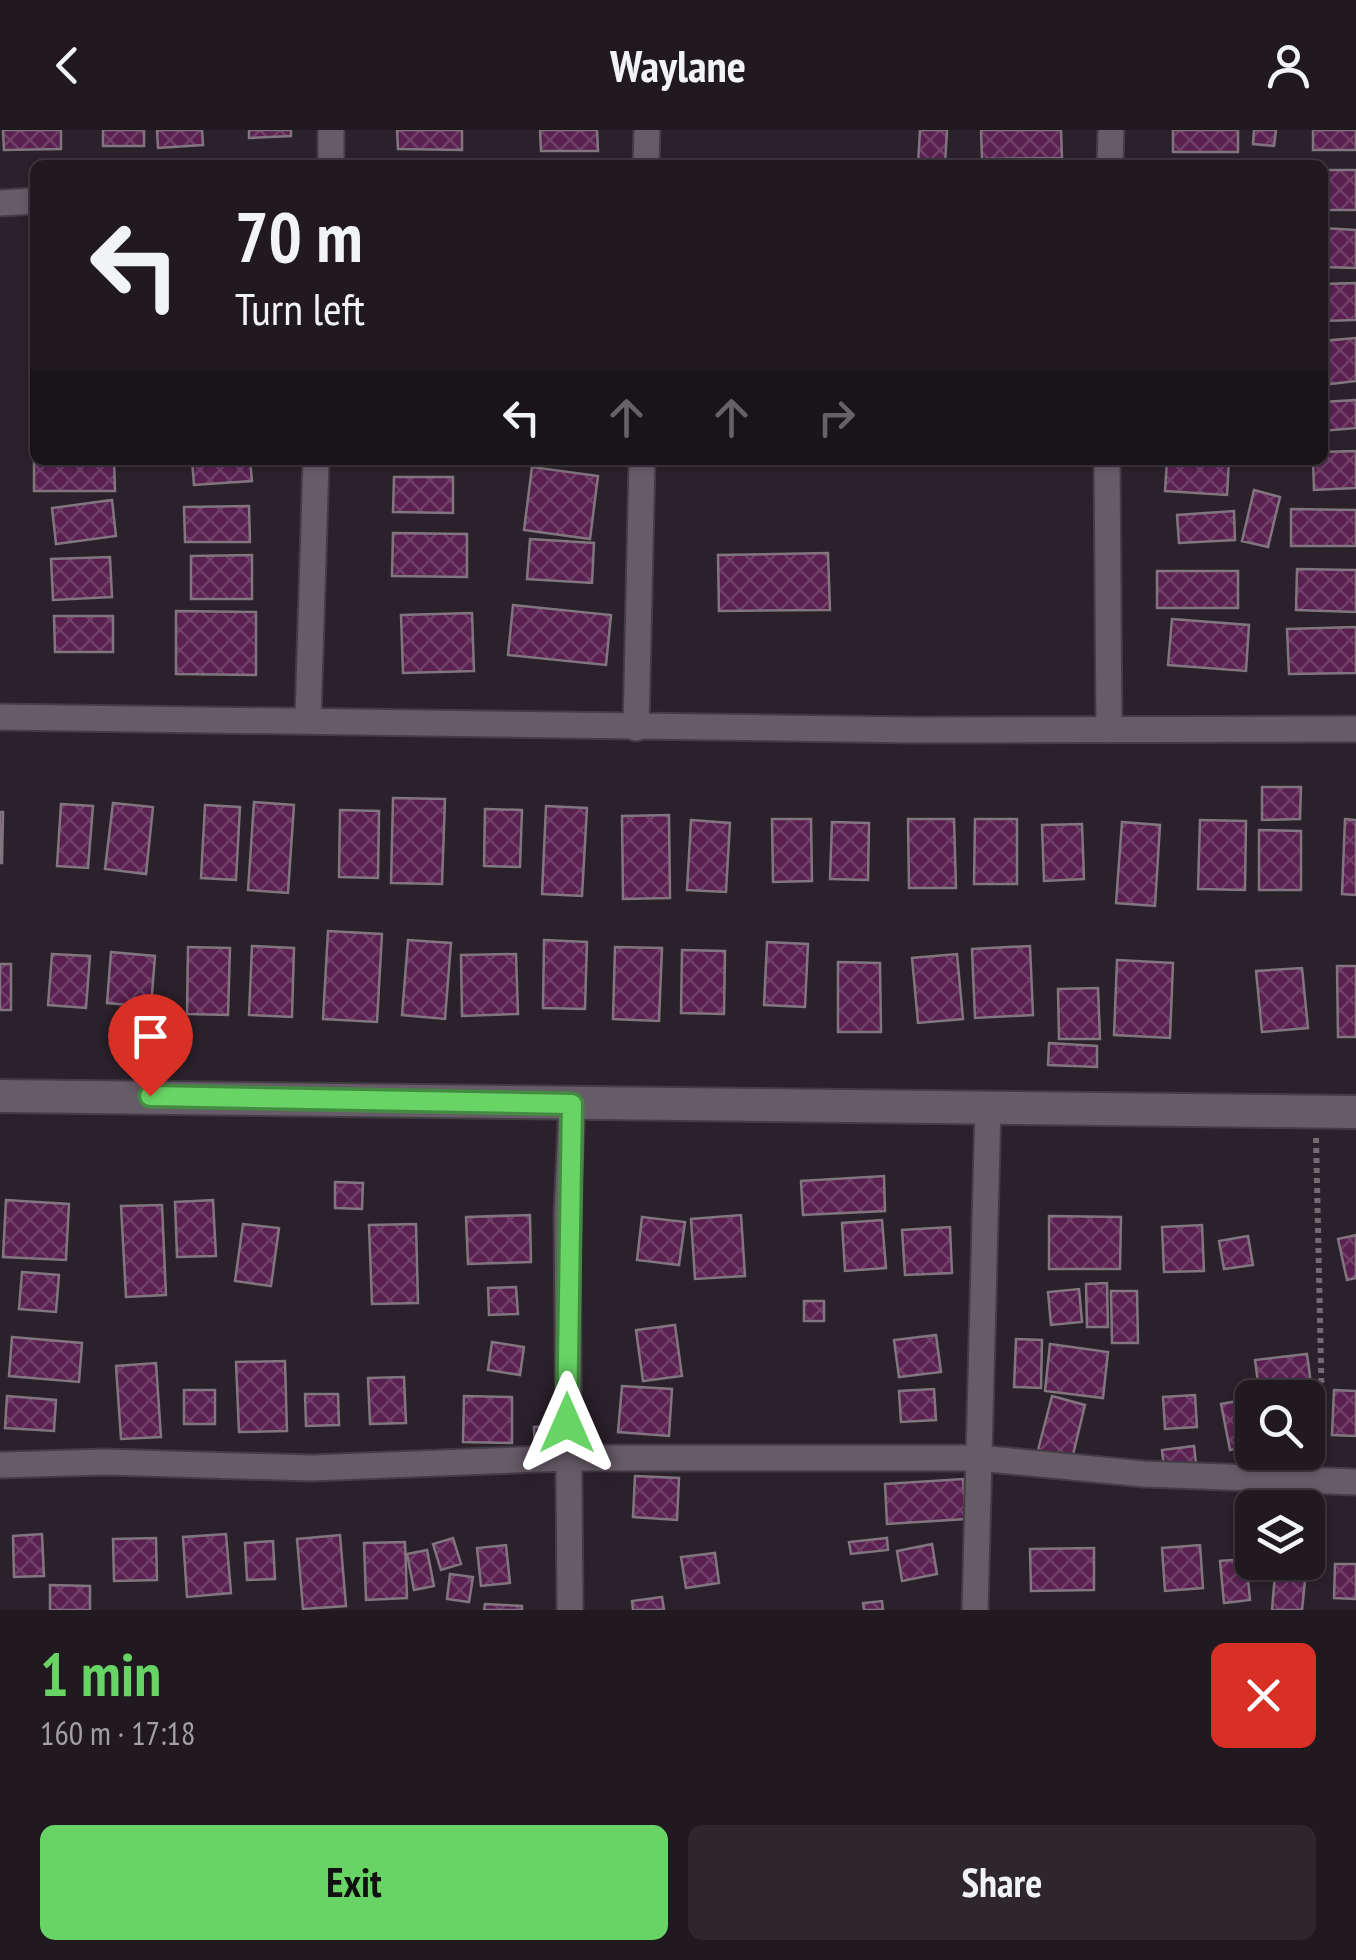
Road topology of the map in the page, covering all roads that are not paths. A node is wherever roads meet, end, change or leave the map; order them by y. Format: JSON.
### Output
{"nodes":[{"id":1,"x":332,"y":130,"type":"edge"},
{"id":2,"x":646,"y":130,"type":"edge"},
{"id":3,"x":1111,"y":130,"type":"edge"},
{"id":4,"x":331,"y":160,"type":"edge"},
{"id":5,"x":646,"y":160,"type":"edge"},
{"id":6,"x":1110,"y":160,"type":"edge"},
{"id":7,"x":30,"y":201,"type":"edge"},
{"id":8,"x":0,"y":203,"type":"edge"},
{"id":9,"x":316,"y":465,"type":"edge"},
{"id":10,"x":642,"y":465,"type":"edge"},
{"id":11,"x":1107,"y":465,"type":"edge"},
{"id":12,"x":0,"y":716,"type":"edge"},
{"id":13,"x":308,"y":719,"type":"junction"},
{"id":14,"x":636,"y":728,"type":"junction"},
{"id":15,"x":1109,"y":730,"type":"junction"},
{"id":16,"x":1356,"y":730,"type":"edge"},
{"id":17,"x":0,"y":1096,"type":"edge"},
{"id":18,"x":572,"y":1104,"type":"junction"},
{"id":19,"x":988,"y":1106,"type":"junction"},
{"id":20,"x":1356,"y":1112,"type":"edge"},
{"id":21,"x":567,"y":1458,"type":"junction"},
{"id":22,"x":978,"y":1458,"type":"junction"},
{"id":23,"x":0,"y":1465,"type":"edge"},
{"id":24,"x":1356,"y":1482,"type":"edge"},
{"id":25,"x":570,"y":1610,"type":"edge"},
{"id":26,"x":975,"y":1610,"type":"edge"}],
"edges":[{"from":1,"to":4,"type":"street"},
{"from":2,"to":5,"type":"street"},
{"from":3,"to":6,"type":"street"},
{"from":7,"to":8,"type":"street"},
{"from":9,"to":13,"type":"street"},
{"from":10,"to":14,"type":"street"},
{"from":11,"to":15,"type":"street"},
{"from":12,"to":13,"type":"street"},
{"from":13,"to":14,"type":"street"},
{"from":14,"to":15,"type":"street"},
{"from":15,"to":16,"type":"street"},
{"from":17,"to":18,"type":"street"},
{"from":18,"to":19,"type":"street"},
{"from":18,"to":21,"type":"street"},
{"from":19,"to":20,"type":"street"},
{"from":19,"to":22,"type":"street"},
{"from":21,"to":22,"type":"street"},
{"from":21,"to":23,"type":"street"},
{"from":21,"to":25,"type":"street"},
{"from":22,"to":24,"type":"street"},
{"from":22,"to":26,"type":"street"}]}
